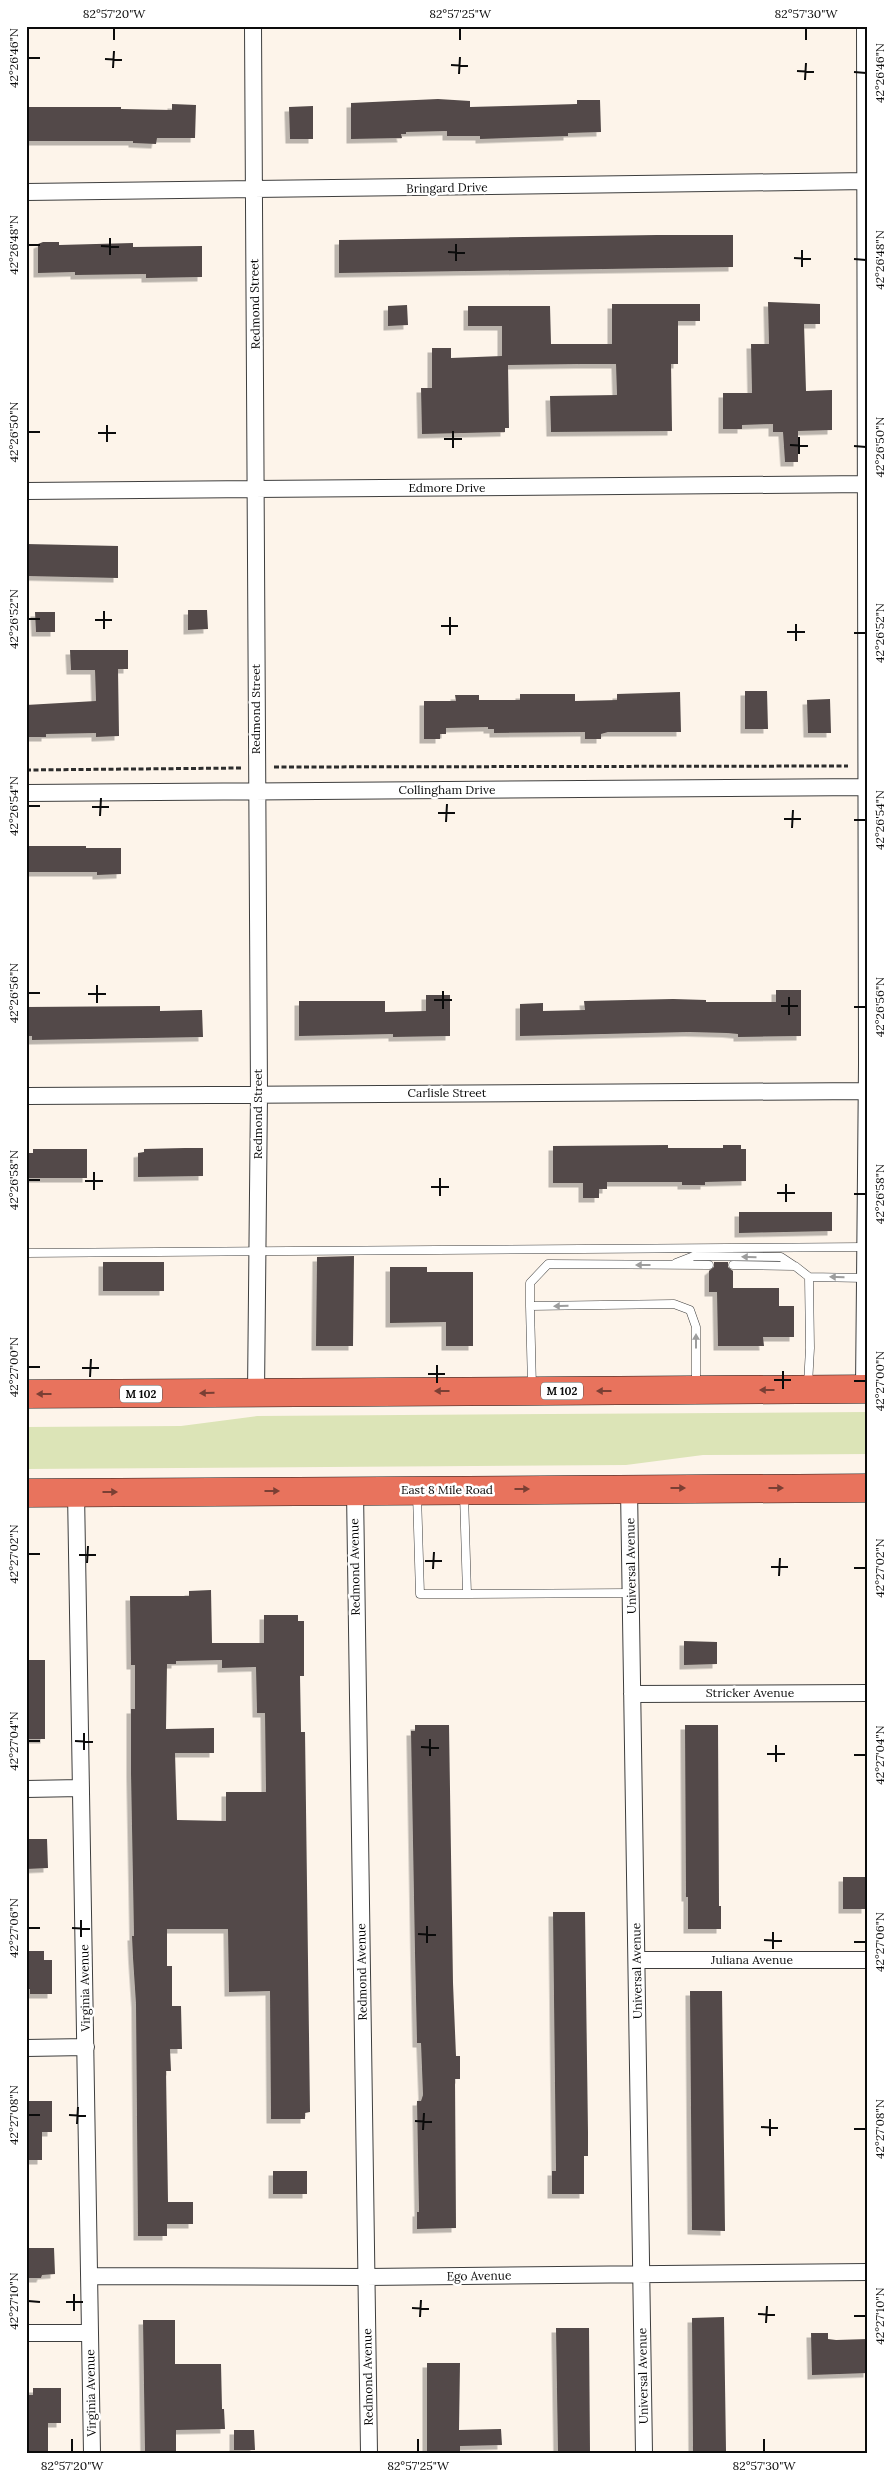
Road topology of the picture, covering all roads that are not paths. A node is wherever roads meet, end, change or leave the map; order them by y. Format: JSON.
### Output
{"nodes":[{"id":1,"x":253,"y":26,"type":"edge"},
{"id":2,"x":865,"y":26,"type":"edge"},
{"id":3,"x":867,"y":181,"type":"edge"},
{"id":4,"x":254,"y":190,"type":"junction"},
{"id":5,"x":26,"y":192,"type":"edge"},
{"id":6,"x":867,"y":484,"type":"edge"},
{"id":7,"x":257,"y":489,"type":"junction"},
{"id":8,"x":26,"y":491,"type":"edge"},
{"id":9,"x":867,"y":766,"type":"edge"},
{"id":10,"x":867,"y":787,"type":"edge"},
{"id":11,"x":256,"y":791,"type":"junction"},
{"id":12,"x":26,"y":793,"type":"edge"},
{"id":13,"x":867,"y":1091,"type":"edge"},
{"id":14,"x":259,"y":1094,"type":"junction"},
{"id":15,"x":26,"y":1096,"type":"edge"},
{"id":16,"x":867,"y":1247,"type":"edge"},
{"id":17,"x":257,"y":1252,"type":"junction"},
{"id":18,"x":26,"y":1253,"type":"edge"},
{"id":19,"x":672,"y":1265,"type":"junction"},
{"id":20,"x":709,"y":1265,"type":"dead end"},
{"id":21,"x":733,"y":1265,"type":"dead end"},
{"id":22,"x":795,"y":1266,"type":"junction"},
{"id":23,"x":809,"y":1277,"type":"junction"},
{"id":24,"x":865,"y":1278,"type":"junction"},
{"id":25,"x":530,"y":1306,"type":"junction"},
{"id":26,"x":807,"y":1389,"type":"junction"},
{"id":27,"x":866,"y":1389,"type":"edge"},
{"id":28,"x":696,"y":1390,"type":"junction"},
{"id":29,"x":532,"y":1391,"type":"junction"},
{"id":30,"x":256,"y":1392,"type":"junction"},
{"id":31,"x":26,"y":1394,"type":"edge"},
{"id":32,"x":868,"y":1488,"type":"edge"},
{"id":33,"x":629,"y":1489,"type":"junction"},
{"id":34,"x":417,"y":1490,"type":"junction"},
{"id":35,"x":464,"y":1490,"type":"junction"},
{"id":36,"x":355,"y":1491,"type":"junction"},
{"id":37,"x":76,"y":1492,"type":"junction"},
{"id":38,"x":26,"y":1493,"type":"edge"},
{"id":39,"x":632,"y":1593,"type":"junction"},
{"id":40,"x":467,"y":1594,"type":"junction"},
{"id":41,"x":868,"y":1692,"type":"edge"},
{"id":42,"x":632,"y":1694,"type":"junction"},
{"id":43,"x":81,"y":1788,"type":"junction"},
{"id":44,"x":26,"y":1789,"type":"edge"},
{"id":45,"x":637,"y":1960,"type":"junction"},
{"id":46,"x":868,"y":1960,"type":"edge"},
{"id":47,"x":86,"y":2047,"type":"junction"},
{"id":48,"x":26,"y":2048,"type":"edge"},
{"id":49,"x":868,"y":2272,"type":"edge"},
{"id":50,"x":641,"y":2273,"type":"junction"},
{"id":51,"x":90,"y":2276,"type":"junction"},
{"id":52,"x":366,"y":2277,"type":"junction"},
{"id":53,"x":26,"y":2333,"type":"edge"},
{"id":54,"x":90,"y":2333,"type":"junction"},
{"id":55,"x":92,"y":2453,"type":"edge"},
{"id":56,"x":369,"y":2453,"type":"edge"},
{"id":57,"x":644,"y":2453,"type":"edge"}],
"edges":[{"from":1,"to":4,"type":"street","name":"Redmond Street"},
{"from":2,"to":3,"type":"street"},
{"from":3,"to":4,"type":"street","name":"Bringard Drive"},
{"from":3,"to":6,"type":"street"},
{"from":4,"to":5,"type":"street","name":"Bringard Drive"},
{"from":4,"to":7,"type":"street","name":"Redmond Street"},
{"from":6,"to":7,"type":"street","name":"Edmore Drive"},
{"from":6,"to":9,"type":"street"},
{"from":7,"to":8,"type":"street","name":"Edmore Drive"},
{"from":7,"to":11,"type":"street","name":"Redmond Street"},
{"from":9,"to":10,"type":"street"},
{"from":10,"to":11,"type":"street","name":"Collingham Drive"},
{"from":10,"to":13,"type":"street"},
{"from":11,"to":12,"type":"street","name":"Collingham Drive"},
{"from":11,"to":14,"type":"street","name":"Redmond Street"},
{"from":13,"to":14,"type":"street","name":"Carlisle Street"},
{"from":13,"to":16,"type":"street"},
{"from":14,"to":15,"type":"street","name":"Carlisle Street"},
{"from":14,"to":17,"type":"street","name":"Redmond Street"},
{"from":16,"to":17,"type":"lane"},
{"from":16,"to":24,"type":"street"},
{"from":17,"to":18,"type":"lane"},
{"from":17,"to":30,"type":"street","name":"Redmond Street"},
{"from":19,"to":20,"type":"lane"},
{"from":22,"to":19,"type":"lane","one_way":true},
{"from":19,"to":25,"type":"lane","one_way":true},
{"from":21,"to":22,"type":"lane"},
{"from":22,"to":23,"type":"lane"},
{"from":24,"to":23,"type":"lane","one_way":true},
{"from":23,"to":26,"type":"lane"},
{"from":24,"to":27,"type":"street"},
{"from":28,"to":25,"type":"lane","one_way":true},
{"from":25,"to":29,"type":"lane"},
{"from":26,"to":27,"type":"highway","number":"M 102"},
{"from":26,"to":28,"type":"highway","number":"M 102","one_way":true},
{"from":28,"to":29,"type":"highway","number":"M 102","one_way":true},
{"from":29,"to":30,"type":"highway","number":"M 102","one_way":true},
{"from":30,"to":31,"type":"highway","number":"M 102","one_way":true},
{"from":33,"to":32,"type":"highway","name":"East 8 Mile Road","one_way":true},
{"from":35,"to":33,"type":"highway","name":"East 8 Mile Road","one_way":true},
{"from":33,"to":39,"type":"street","name":"Universal Avenue"},
{"from":34,"to":35,"type":"highway","name":"East 8 Mile Road"},
{"from":34,"to":36,"type":"highway","name":"East 8 Mile Road"},
{"from":34,"to":40,"type":"lane"},
{"from":35,"to":40,"type":"lane"},
{"from":37,"to":36,"type":"highway","name":"East 8 Mile Road","one_way":true},
{"from":36,"to":52,"type":"street","name":"Redmond Avenue"},
{"from":37,"to":38,"type":"highway","name":"East 8 Mile Road"},
{"from":37,"to":43,"type":"street","name":"Virginia Avenue"},
{"from":39,"to":40,"type":"lane"},
{"from":39,"to":42,"type":"street","name":"Universal Avenue"},
{"from":41,"to":42,"type":"street","name":"Stricker Avenue"},
{"from":42,"to":45,"type":"street","name":"Universal Avenue"},
{"from":43,"to":44,"type":"street"},
{"from":43,"to":47,"type":"street","name":"Virginia Avenue"},
{"from":45,"to":46,"type":"street","name":"Juliana Avenue"},
{"from":45,"to":50,"type":"street","name":"Universal Avenue"},
{"from":47,"to":48,"type":"street"},
{"from":47,"to":51,"type":"street","name":"Virginia Avenue"},
{"from":49,"to":50,"type":"street","name":"Ego Avenue"},
{"from":50,"to":52,"type":"street","name":"Ego Avenue"},
{"from":50,"to":57,"type":"street","name":"Universal Avenue"},
{"from":51,"to":52,"type":"street","name":"Ego Avenue"},
{"from":51,"to":54,"type":"street","name":"Virginia Avenue"},
{"from":52,"to":56,"type":"street","name":"Redmond Avenue"},
{"from":53,"to":54,"type":"street"},
{"from":54,"to":55,"type":"street","name":"Virginia Avenue"}]}
